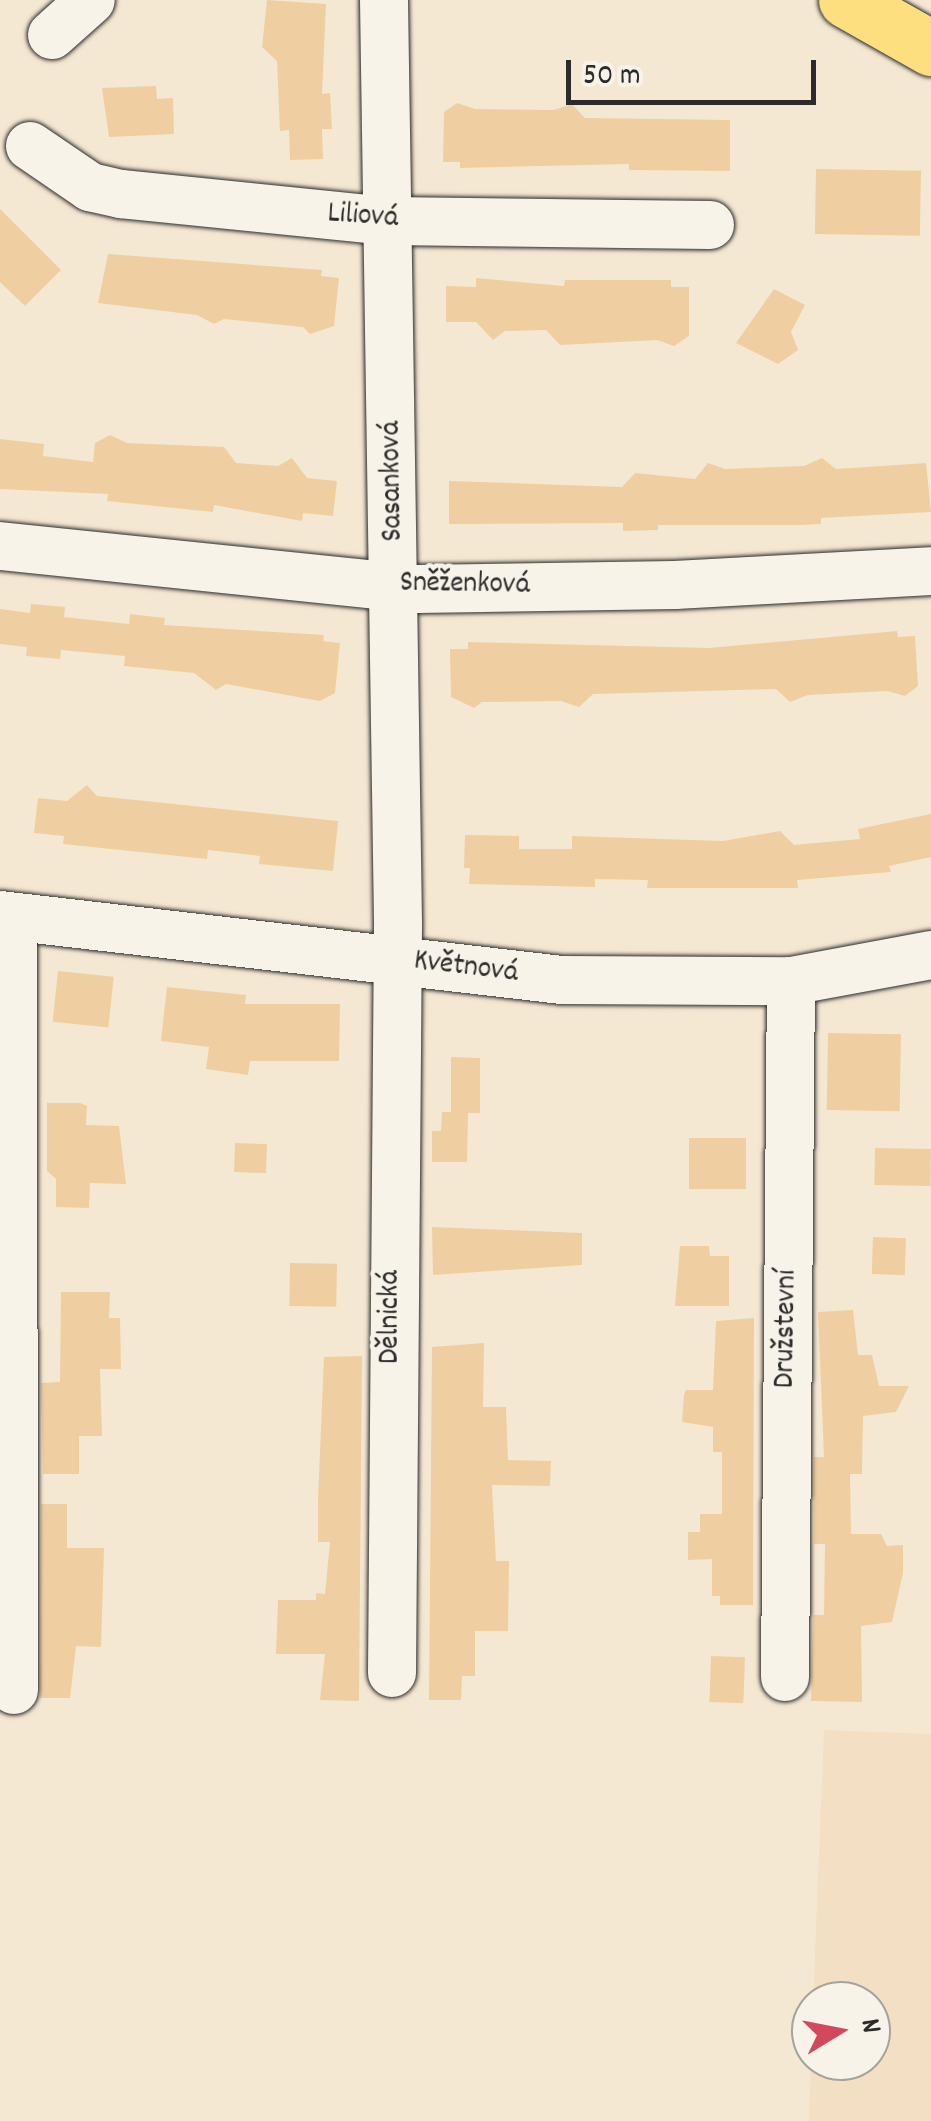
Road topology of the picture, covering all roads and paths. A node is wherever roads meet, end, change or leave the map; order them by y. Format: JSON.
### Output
{"nodes":[{"id":1,"x":91,"y":0,"type":"edge"},
{"id":2,"x":384,"y":0,"type":"edge"},
{"id":3,"x":846,"y":0,"type":"edge"},
{"id":4,"x":52,"y":35,"type":"dead end"},
{"id":5,"x":931,"y":48,"type":"edge"},
{"id":6,"x":30,"y":146,"type":"dead end"},
{"id":7,"x":389,"y":222,"type":"junction"},
{"id":8,"x":710,"y":225,"type":"dead end"},
{"id":9,"x":0,"y":546,"type":"edge"},
{"id":10,"x":931,"y":571,"type":"edge"},
{"id":11,"x":395,"y":585,"type":"junction"},
{"id":12,"x":7,"y":916,"type":"edge"},
{"id":13,"x":931,"y":955,"type":"edge"},
{"id":14,"x":396,"y":961,"type":"junction"},
{"id":15,"x":791,"y":982,"type":"junction"},
{"id":16,"x":7,"y":1070,"type":"edge"},
{"id":17,"x":392,"y":1673,"type":"dead end"},
{"id":18,"x":785,"y":1677,"type":"dead end"},
{"id":19,"x":14,"y":1690,"type":"dead end"}],
"edges":[{"from":1,"to":4,"type":"street"},
{"from":2,"to":7,"type":"street","name":"Sasanková"},
{"from":3,"to":5,"type":"main road"},
{"from":6,"to":7,"type":"street","name":"Liliová"},
{"from":7,"to":8,"type":"street","name":"Liliová"},
{"from":7,"to":11,"type":"street","name":"Sasanková"},
{"from":9,"to":11,"type":"street","name":"Sněženková"},
{"from":10,"to":11,"type":"street","name":"Sněženková"},
{"from":11,"to":14,"type":"street","name":"Sasanková"},
{"from":12,"to":14,"type":"street","name":"Květnová"},
{"from":12,"to":16,"type":"street"},
{"from":13,"to":15,"type":"street","name":"Květnová"},
{"from":14,"to":15,"type":"street","name":"Květnová"},
{"from":14,"to":17,"type":"street","name":"Dělnická"},
{"from":15,"to":18,"type":"street","name":"Družstevní"},
{"from":16,"to":19,"type":"street"}]}
